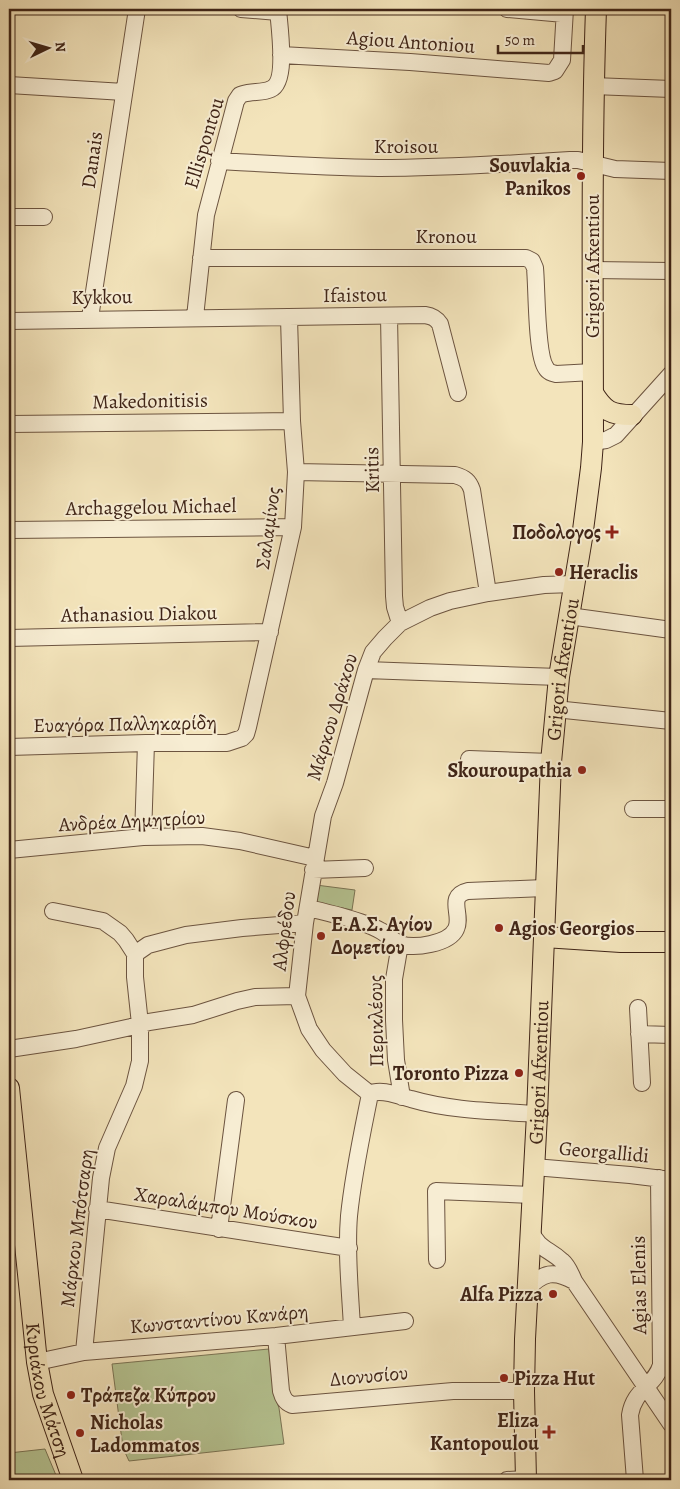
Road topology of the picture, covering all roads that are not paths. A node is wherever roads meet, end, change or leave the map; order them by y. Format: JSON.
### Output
{"nodes":[{"id":1,"x":137,"y":9,"type":"edge"},
{"id":2,"x":241,"y":9,"type":"edge"},
{"id":3,"x":507,"y":9,"type":"edge"},
{"id":4,"x":596,"y":9,"type":"edge"},
{"id":5,"x":278,"y":10,"type":"edge"},
{"id":6,"x":565,"y":11,"type":"edge"},
{"id":7,"x":281,"y":55,"type":"junction"},
{"id":8,"x":9,"y":85,"type":"edge"},
{"id":9,"x":593,"y":86,"type":"junction"},
{"id":10,"x":671,"y":89,"type":"edge"},
{"id":11,"x":124,"y":92,"type":"junction"},
{"id":12,"x":219,"y":161,"type":"junction"},
{"id":13,"x":593,"y":164,"type":"junction"},
{"id":14,"x":671,"y":171,"type":"edge"},
{"id":15,"x":44,"y":217,"type":"dead end"},
{"id":16,"x":9,"y":218,"type":"edge"},
{"id":17,"x":201,"y":258,"type":"junction"},
{"id":18,"x":592,"y":270,"type":"junction"},
{"id":19,"x":671,"y":270,"type":"edge"},
{"id":20,"x":389,"y":316,"type":"junction"},
{"id":21,"x":195,"y":317,"type":"junction"},
{"id":22,"x":90,"y":318,"type":"junction"},
{"id":23,"x":289,"y":318,"type":"junction"},
{"id":24,"x":9,"y":320,"type":"edge"},
{"id":25,"x":593,"y":372,"type":"junction"},
{"id":26,"x":671,"y":374,"type":"edge"},
{"id":27,"x":458,"y":393,"type":"dead end"},
{"id":28,"x":593,"y":393,"type":"junction"},
{"id":29,"x":632,"y":415,"type":"junction"},
{"id":30,"x":292,"y":421,"type":"junction"},
{"id":31,"x":9,"y":424,"type":"edge"},
{"id":32,"x":593,"y":442,"type":"junction"},
{"id":33,"x":296,"y":472,"type":"junction"},
{"id":34,"x":393,"y":474,"type":"junction"},
{"id":35,"x":294,"y":527,"type":"junction"},
{"id":36,"x":9,"y":530,"type":"edge"},
{"id":37,"x":574,"y":584,"type":"junction"},
{"id":38,"x":488,"y":594,"type":"junction"},
{"id":39,"x":569,"y":616,"type":"junction"},
{"id":40,"x":400,"y":623,"type":"junction"},
{"id":41,"x":671,"y":630,"type":"edge"},
{"id":42,"x":270,"y":632,"type":"junction"},
{"id":43,"x":9,"y":638,"type":"edge"},
{"id":44,"x":366,"y":670,"type":"junction"},
{"id":45,"x":559,"y":677,"type":"junction"},
{"id":46,"x":555,"y":709,"type":"junction"},
{"id":47,"x":671,"y":721,"type":"edge"},
{"id":48,"x":242,"y":738,"type":"joint"},
{"id":49,"x":146,"y":743,"type":"junction"},
{"id":50,"x":9,"y":747,"type":"edge"},
{"id":51,"x":469,"y":759,"type":"dead end"},
{"id":52,"x":551,"y":762,"type":"junction"},
{"id":53,"x":633,"y":809,"type":"dead end"},
{"id":54,"x":671,"y":809,"type":"edge"},
{"id":55,"x":143,"y":837,"type":"junction"},
{"id":56,"x":9,"y":850,"type":"edge"},
{"id":57,"x":314,"y":864,"type":"junction"},
{"id":58,"x":365,"y":868,"type":"dead end"},
{"id":59,"x":545,"y":888,"type":"junction"},
{"id":60,"x":53,"y":912,"type":"dead end"},
{"id":61,"x":306,"y":916,"type":"junction"},
{"id":62,"x":544,"y":937,"type":"junction"},
{"id":63,"x":671,"y":942,"type":"edge"},
{"id":64,"x":400,"y":944,"type":"junction"},
{"id":65,"x":135,"y":954,"type":"junction"},
{"id":66,"x":298,"y":996,"type":"junction"},
{"id":67,"x":638,"y":1008,"type":"dead end"},
{"id":68,"x":140,"y":1024,"type":"junction"},
{"id":69,"x":639,"y":1034,"type":"junction"},
{"id":70,"x":671,"y":1035,"type":"edge"},
{"id":71,"x":9,"y":1049,"type":"edge"},
{"id":72,"x":642,"y":1083,"type":"dead end"},
{"id":73,"x":9,"y":1088,"type":"edge"},
{"id":74,"x":370,"y":1094,"type":"junction"},
{"id":75,"x":402,"y":1097,"type":"junction"},
{"id":76,"x":236,"y":1100,"type":"dead end"},
{"id":77,"x":537,"y":1114,"type":"junction"},
{"id":78,"x":534,"y":1167,"type":"junction"},
{"id":79,"x":665,"y":1179,"type":"edge"},
{"id":80,"x":532,"y":1195,"type":"junction"},
{"id":81,"x":97,"y":1209,"type":"junction"},
{"id":82,"x":219,"y":1229,"type":"junction"},
{"id":83,"x":530,"y":1230,"type":"junction"},
{"id":84,"x":348,"y":1248,"type":"junction"},
{"id":85,"x":437,"y":1260,"type":"dead end"},
{"id":86,"x":574,"y":1281,"type":"junction"},
{"id":87,"x":527,"y":1289,"type":"junction"},
{"id":88,"x":405,"y":1322,"type":"dead end"},
{"id":89,"x":352,"y":1327,"type":"junction"},
{"id":90,"x":276,"y":1336,"type":"junction"},
{"id":91,"x":84,"y":1352,"type":"junction"},
{"id":92,"x":37,"y":1362,"type":"junction"},
{"id":93,"x":646,"y":1386,"type":"junction"},
{"id":94,"x":524,"y":1392,"type":"junction"},
{"id":95,"x":671,"y":1424,"type":"edge"},
{"id":96,"x":74,"y":1480,"type":"edge"},
{"id":97,"x":519,"y":1480,"type":"edge"},
{"id":98,"x":635,"y":1480,"type":"edge"}],
"edges":[{"from":1,"to":11,"type":"street","name":"Danais"},
{"from":2,"to":5,"type":"street"},
{"from":3,"to":6,"type":"street"},
{"from":4,"to":9,"type":"main road","name":"Grigori Afxentiou"},
{"from":5,"to":7,"type":"street","name":"Ellispontou"},
{"from":6,"to":7,"type":"street","name":"Agiou Antoniou"},
{"from":7,"to":12,"type":"street","name":"Ellispontou"},
{"from":8,"to":11,"type":"street"},
{"from":9,"to":10,"type":"street"},
{"from":9,"to":13,"type":"main road","name":"Grigori Afxentiou"},
{"from":11,"to":22,"type":"street","name":"Danais"},
{"from":12,"to":13,"type":"street","name":"Kroisou"},
{"from":12,"to":17,"type":"street","name":"Ellispontou"},
{"from":13,"to":14,"type":"street","name":"Kroisou"},
{"from":13,"to":18,"type":"main road","name":"Grigori Afxentiou"},
{"from":15,"to":16,"type":"street"},
{"from":17,"to":21,"type":"street","name":"Ellispontou"},
{"from":17,"to":25,"type":"street","name":"Kronou"},
{"from":18,"to":19,"type":"street"},
{"from":18,"to":25,"type":"main road","name":"Grigori Afxentiou"},
{"from":20,"to":23,"type":"street","name":"Ifaistou"},
{"from":20,"to":27,"type":"street","name":"Ifaistou"},
{"from":20,"to":34,"type":"street","name":"Kritis"},
{"from":21,"to":22,"type":"street","name":"Kykkou"},
{"from":21,"to":23,"type":"street","name":"Ifaistou"},
{"from":22,"to":24,"type":"street","name":"Kykkou"},
{"from":23,"to":30,"type":"street","name":"Σαλαμίνος"},
{"from":25,"to":28,"type":"main road","name":"Grigori Afxentiou"},
{"from":26,"to":29,"type":"street"},
{"from":28,"to":29,"type":"main road"},
{"from":28,"to":32,"type":"main road","name":"Grigori Afxentiou"},
{"from":29,"to":32,"type":"street"},
{"from":30,"to":31,"type":"street","name":"Makedonitisis"},
{"from":30,"to":33,"type":"street","name":"Σαλαμίνος"},
{"from":32,"to":37,"type":"main road","name":"Grigori Afxentiou"},
{"from":33,"to":34,"type":"street"},
{"from":33,"to":35,"type":"street","name":"Σαλαμίνος"},
{"from":34,"to":38,"type":"street"},
{"from":34,"to":40,"type":"street","name":"Kritis"},
{"from":35,"to":36,"type":"street","name":"Archaggelou Michael"},
{"from":35,"to":42,"type":"street","name":"Σαλαμίνος"},
{"from":37,"to":38,"type":"street","name":"Μάρκου Δράκου"},
{"from":37,"to":39,"type":"main road","name":"Grigori Afxentiou"},
{"from":38,"to":40,"type":"street","name":"Μάρκου Δράκου"},
{"from":39,"to":41,"type":"street"},
{"from":39,"to":45,"type":"main road","name":"Grigori Afxentiou"},
{"from":40,"to":44,"type":"street","name":"Μάρκου Δράκου"},
{"from":42,"to":43,"type":"street","name":"Athanasiou Diakou"},
{"from":42,"to":48,"type":"street","name":"Σαλαμίνος"},
{"from":44,"to":45,"type":"street"},
{"from":44,"to":57,"type":"street","name":"Μάρκου Δράκου"},
{"from":45,"to":46,"type":"main road","name":"Grigori Afxentiou"},
{"from":46,"to":47,"type":"street"},
{"from":46,"to":52,"type":"main road","name":"Grigori Afxentiou"},
{"from":48,"to":49,"type":"street","name":"Ευαγόρα Παλληκαρίδη"},
{"from":49,"to":50,"type":"street","name":"Ευαγόρα Παλληκαρίδη"},
{"from":49,"to":55,"type":"street"},
{"from":51,"to":52,"type":"street"},
{"from":52,"to":59,"type":"main road","name":"Grigori Afxentiou"},
{"from":53,"to":54,"type":"street"},
{"from":55,"to":56,"type":"street","name":"Ανδρέα Δημητρίου"},
{"from":55,"to":57,"type":"street","name":"Ανδρέα Δημητρίου"},
{"from":57,"to":58,"type":"street"},
{"from":57,"to":61,"type":"street","name":"Αλφρέδου"},
{"from":59,"to":62,"type":"main road","name":"Grigori Afxentiou"},
{"from":59,"to":64,"type":"street"},
{"from":60,"to":65,"type":"street"},
{"from":61,"to":64,"type":"street"},
{"from":61,"to":65,"type":"street"},
{"from":61,"to":66,"type":"street","name":"Αλφρέδου"},
{"from":62,"to":63,"type":"main road"},
{"from":62,"to":77,"type":"main road","name":"Grigori Afxentiou"},
{"from":64,"to":75,"type":"street","name":"Περικλέους"},
{"from":65,"to":68,"type":"street","name":"Μάρκου Μπότσαρη"},
{"from":66,"to":68,"type":"street"},
{"from":66,"to":74,"type":"street"},
{"from":67,"to":69,"type":"street"},
{"from":68,"to":71,"type":"street"},
{"from":68,"to":81,"type":"street","name":"Μάρκου Μπότσαρη"},
{"from":69,"to":70,"type":"street"},
{"from":69,"to":72,"type":"street"},
{"from":73,"to":92,"type":"main road","name":"Κυριάκου Μάτση"},
{"from":74,"to":75,"type":"street"},
{"from":74,"to":84,"type":"street"},
{"from":75,"to":77,"type":"street"},
{"from":76,"to":82,"type":"street"},
{"from":77,"to":78,"type":"main road","name":"Grigori Afxentiou"},
{"from":78,"to":79,"type":"street","name":"Georgallidi"},
{"from":78,"to":80,"type":"main road","name":"Grigori Afxentiou"},
{"from":79,"to":93,"type":"street","name":"Agias Elenis"},
{"from":80,"to":83,"type":"main road","name":"Grigori Afxentiou"},
{"from":80,"to":85,"type":"street"},
{"from":81,"to":82,"type":"street","name":"Χαραλάμπου Μούσκου"},
{"from":81,"to":91,"type":"street","name":"Μάρκου Μπότσαρη"},
{"from":82,"to":84,"type":"street","name":"Χαραλάμπου Μούσκου"},
{"from":83,"to":86,"type":"street"},
{"from":83,"to":87,"type":"main road","name":"Grigori Afxentiou"},
{"from":84,"to":89,"type":"street"},
{"from":86,"to":87,"type":"street"},
{"from":86,"to":93,"type":"street"},
{"from":87,"to":94,"type":"main road","name":"Grigori Afxentiou"},
{"from":88,"to":89,"type":"street","name":"Κωνσταντίνου Κανάρη"},
{"from":89,"to":90,"type":"street","name":"Κωνσταντίνου Κανάρη"},
{"from":90,"to":91,"type":"street","name":"Κωνσταντίνου Κανάρη"},
{"from":90,"to":94,"type":"street","name":"Διονυσίου"},
{"from":91,"to":92,"type":"street","name":"Κωνσταντίνου Κανάρη"},
{"from":92,"to":96,"type":"main road","name":"Κυριάκου Μάτση"},
{"from":93,"to":95,"type":"street"},
{"from":93,"to":98,"type":"street","name":"Agias Elenis"},
{"from":94,"to":97,"type":"main road","name":"Grigori Afxentiou"}]}
